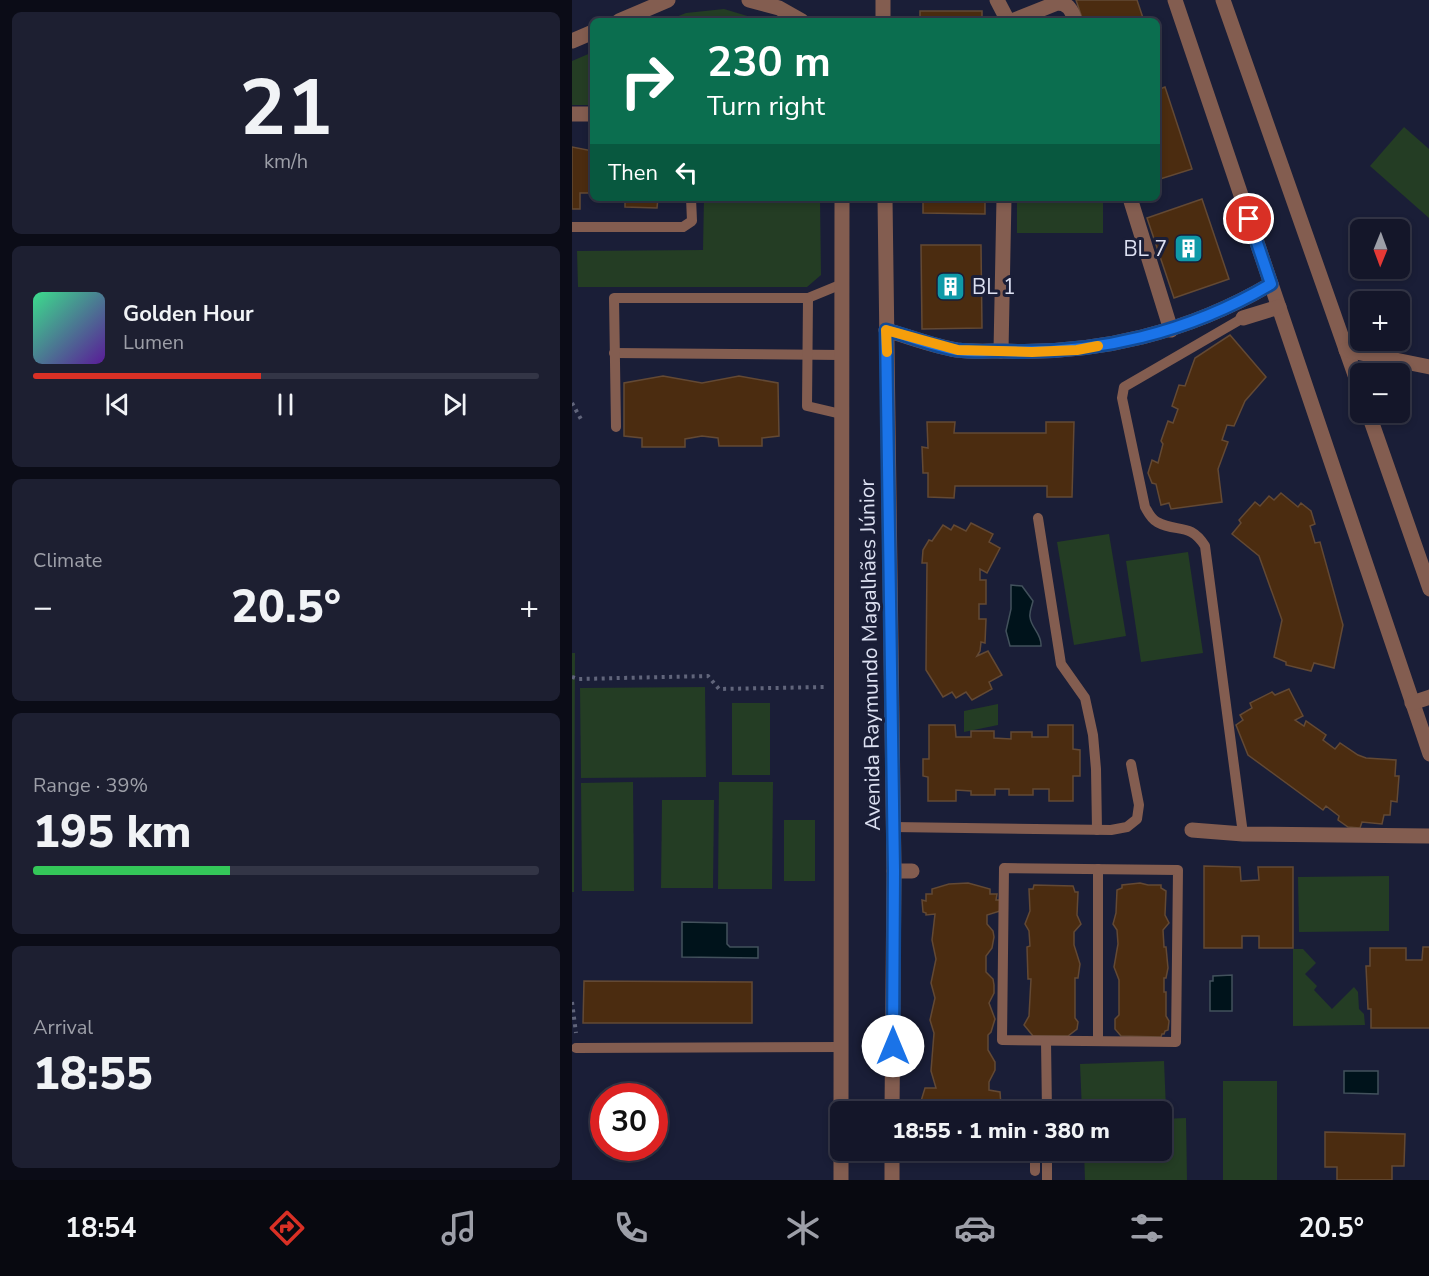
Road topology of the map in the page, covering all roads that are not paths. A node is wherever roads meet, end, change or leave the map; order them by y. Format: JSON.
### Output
{"nodes":[{"id":1,"x":668,"y":0,"type":"edge"},
{"id":2,"x":751,"y":0,"type":"edge"},
{"id":3,"x":883,"y":0,"type":"edge"},
{"id":4,"x":997,"y":0,"type":"edge"},
{"id":5,"x":1175,"y":0,"type":"edge"},
{"id":6,"x":1223,"y":0,"type":"edge"},
{"id":7,"x":626,"y":18,"type":"edge"},
{"id":8,"x":797,"y":18,"type":"edge"},
{"id":9,"x":883,"y":18,"type":"edge"},
{"id":10,"x":1008,"y":18,"type":"edge"},
{"id":11,"x":1018,"y":18,"type":"edge"},
{"id":12,"x":1074,"y":18,"type":"edge"},
{"id":13,"x":590,"y":33,"type":"edge"},
{"id":14,"x":572,"y":41,"type":"edge"},
{"id":15,"x":572,"y":114,"type":"edge"},
{"id":16,"x":590,"y":114,"type":"edge"},
{"id":17,"x":691,"y":201,"type":"edge"},
{"id":18,"x":842,"y":201,"type":"edge"},
{"id":19,"x":885,"y":201,"type":"edge"},
{"id":20,"x":1004,"y":201,"type":"edge"},
{"id":21,"x":1131,"y":201,"type":"edge"},
{"id":22,"x":572,"y":227,"type":"edge"},
{"id":23,"x":842,"y":284,"type":"junction"},
{"id":24,"x":1271,"y":284,"type":"junction"},
{"id":25,"x":808,"y":298,"type":"junction"},
{"id":26,"x":1278,"y":307,"type":"junction"},
{"id":27,"x":1243,"y":318,"type":"joint"},
{"id":28,"x":886,"y":330,"type":"junction"},
{"id":29,"x":1171,"y":330,"type":"junction"},
{"id":30,"x":1346,"y":350,"type":"junction"},
{"id":31,"x":1001,"y":351,"type":"junction"},
{"id":32,"x":614,"y":353,"type":"junction"},
{"id":33,"x":842,"y":355,"type":"junction"},
{"id":34,"x":807,"y":356,"type":"junction"},
{"id":35,"x":1351,"y":363,"type":"edge"},
{"id":36,"x":1430,"y":367,"type":"edge"},
{"id":37,"x":841,"y":414,"type":"junction"},
{"id":38,"x":1372,"y":423,"type":"edge"},
{"id":39,"x":616,"y":427,"type":"dead end"},
{"id":40,"x":1038,"y":518,"type":"dead end"},
{"id":41,"x":1430,"y":589,"type":"edge"},
{"id":42,"x":1430,"y":698,"type":"edge"},
{"id":43,"x":1412,"y":703,"type":"junction"},
{"id":44,"x":1430,"y":754,"type":"edge"},
{"id":45,"x":1131,"y":764,"type":"dead end"},
{"id":46,"x":893,"y":827,"type":"junction"},
{"id":47,"x":1097,"y":830,"type":"junction"},
{"id":48,"x":1192,"y":830,"type":"dead end"},
{"id":49,"x":1243,"y":834,"type":"junction"},
{"id":50,"x":1430,"y":836,"type":"edge"},
{"id":51,"x":1098,"y":869,"type":"junction"},
{"id":52,"x":894,"y":871,"type":"junction"},
{"id":53,"x":912,"y":871,"type":"dead end"},
{"id":54,"x":1046,"y":1041,"type":"junction"},
{"id":55,"x":1098,"y":1041,"type":"junction"},
{"id":56,"x":573,"y":1047,"type":"edge"},
{"id":57,"x":842,"y":1047,"type":"junction"},
{"id":58,"x":841,"y":1101,"type":"edge"},
{"id":59,"x":892,"y":1101,"type":"edge"},
{"id":60,"x":1047,"y":1101,"type":"edge"},
{"id":61,"x":841,"y":1161,"type":"edge"},
{"id":62,"x":892,"y":1161,"type":"edge"},
{"id":63,"x":1036,"y":1161,"type":"edge"},
{"id":64,"x":1047,"y":1161,"type":"edge"},
{"id":65,"x":1036,"y":1171,"type":"dead end"},
{"id":66,"x":841,"y":1180,"type":"edge"},
{"id":67,"x":892,"y":1180,"type":"edge"},
{"id":68,"x":1047,"y":1180,"type":"edge"}],
"edges":[{"from":1,"to":7,"type":"street"},
{"from":2,"to":8,"type":"street"},
{"from":3,"to":9,"type":"street"},
{"from":4,"to":10,"type":"street"},
{"from":5,"to":24,"type":"street"},
{"from":6,"to":30,"type":"street"},
{"from":11,"to":12,"type":"street"},
{"from":13,"to":14,"type":"street"},
{"from":15,"to":16,"type":"street"},
{"from":17,"to":22,"type":"lane"},
{"from":18,"to":23,"type":"street","name":"Avenida Raymundo Magalhães Júnior"},
{"from":19,"to":28,"type":"street","name":"Avenida Raymundo Magalhães Júnior"},
{"from":20,"to":31,"type":"street"},
{"from":21,"to":29,"type":"street"},
{"from":23,"to":25,"type":"lane"},
{"from":23,"to":33,"type":"street","name":"Avenida Raymundo Magalhães Júnior"},
{"from":24,"to":26,"type":"street"},
{"from":24,"to":29,"type":"street"},
{"from":25,"to":32,"type":"lane"},
{"from":25,"to":34,"type":"lane"},
{"from":26,"to":27,"type":"street"},
{"from":26,"to":43,"type":"street"},
{"from":27,"to":49,"type":"lane"},
{"from":28,"to":31,"type":"street"},
{"from":28,"to":46,"type":"street","name":"Avenida Raymundo Magalhães Júnior"},
{"from":29,"to":31,"type":"street"},
{"from":30,"to":35,"type":"street"},
{"from":30,"to":36,"type":"street"},
{"from":32,"to":34,"type":"lane"},
{"from":32,"to":39,"type":"lane"},
{"from":33,"to":34,"type":"lane"},
{"from":33,"to":37,"type":"street","name":"Avenida Raymundo Magalhães Júnior"},
{"from":34,"to":37,"type":"lane"},
{"from":37,"to":57,"type":"street","name":"Avenida Raymundo Magalhães Júnior"},
{"from":38,"to":41,"type":"street"},
{"from":40,"to":47,"type":"lane"},
{"from":42,"to":43,"type":"street"},
{"from":43,"to":44,"type":"street"},
{"from":45,"to":47,"type":"lane"},
{"from":46,"to":47,"type":"lane"},
{"from":46,"to":52,"type":"street","name":"Avenida Raymundo Magalhães Júnior"},
{"from":48,"to":49,"type":"street"},
{"from":49,"to":50,"type":"street"},
{"from":51,"to":54,"type":"lane"},
{"from":51,"to":55,"type":"lane"},
{"from":51,"to":55,"type":"lane"},
{"from":52,"to":53,"type":"street"},
{"from":52,"to":59,"type":"street","name":"Avenida Raymundo Magalhães Júnior"},
{"from":54,"to":55,"type":"lane"},
{"from":54,"to":60,"type":"lane"},
{"from":56,"to":57,"type":"lane"},
{"from":57,"to":58,"type":"street","name":"Avenida Raymundo Magalhães Júnior"},
{"from":61,"to":66,"type":"street"},
{"from":62,"to":67,"type":"street"},
{"from":63,"to":65,"type":"lane"},
{"from":64,"to":68,"type":"lane"}]}
